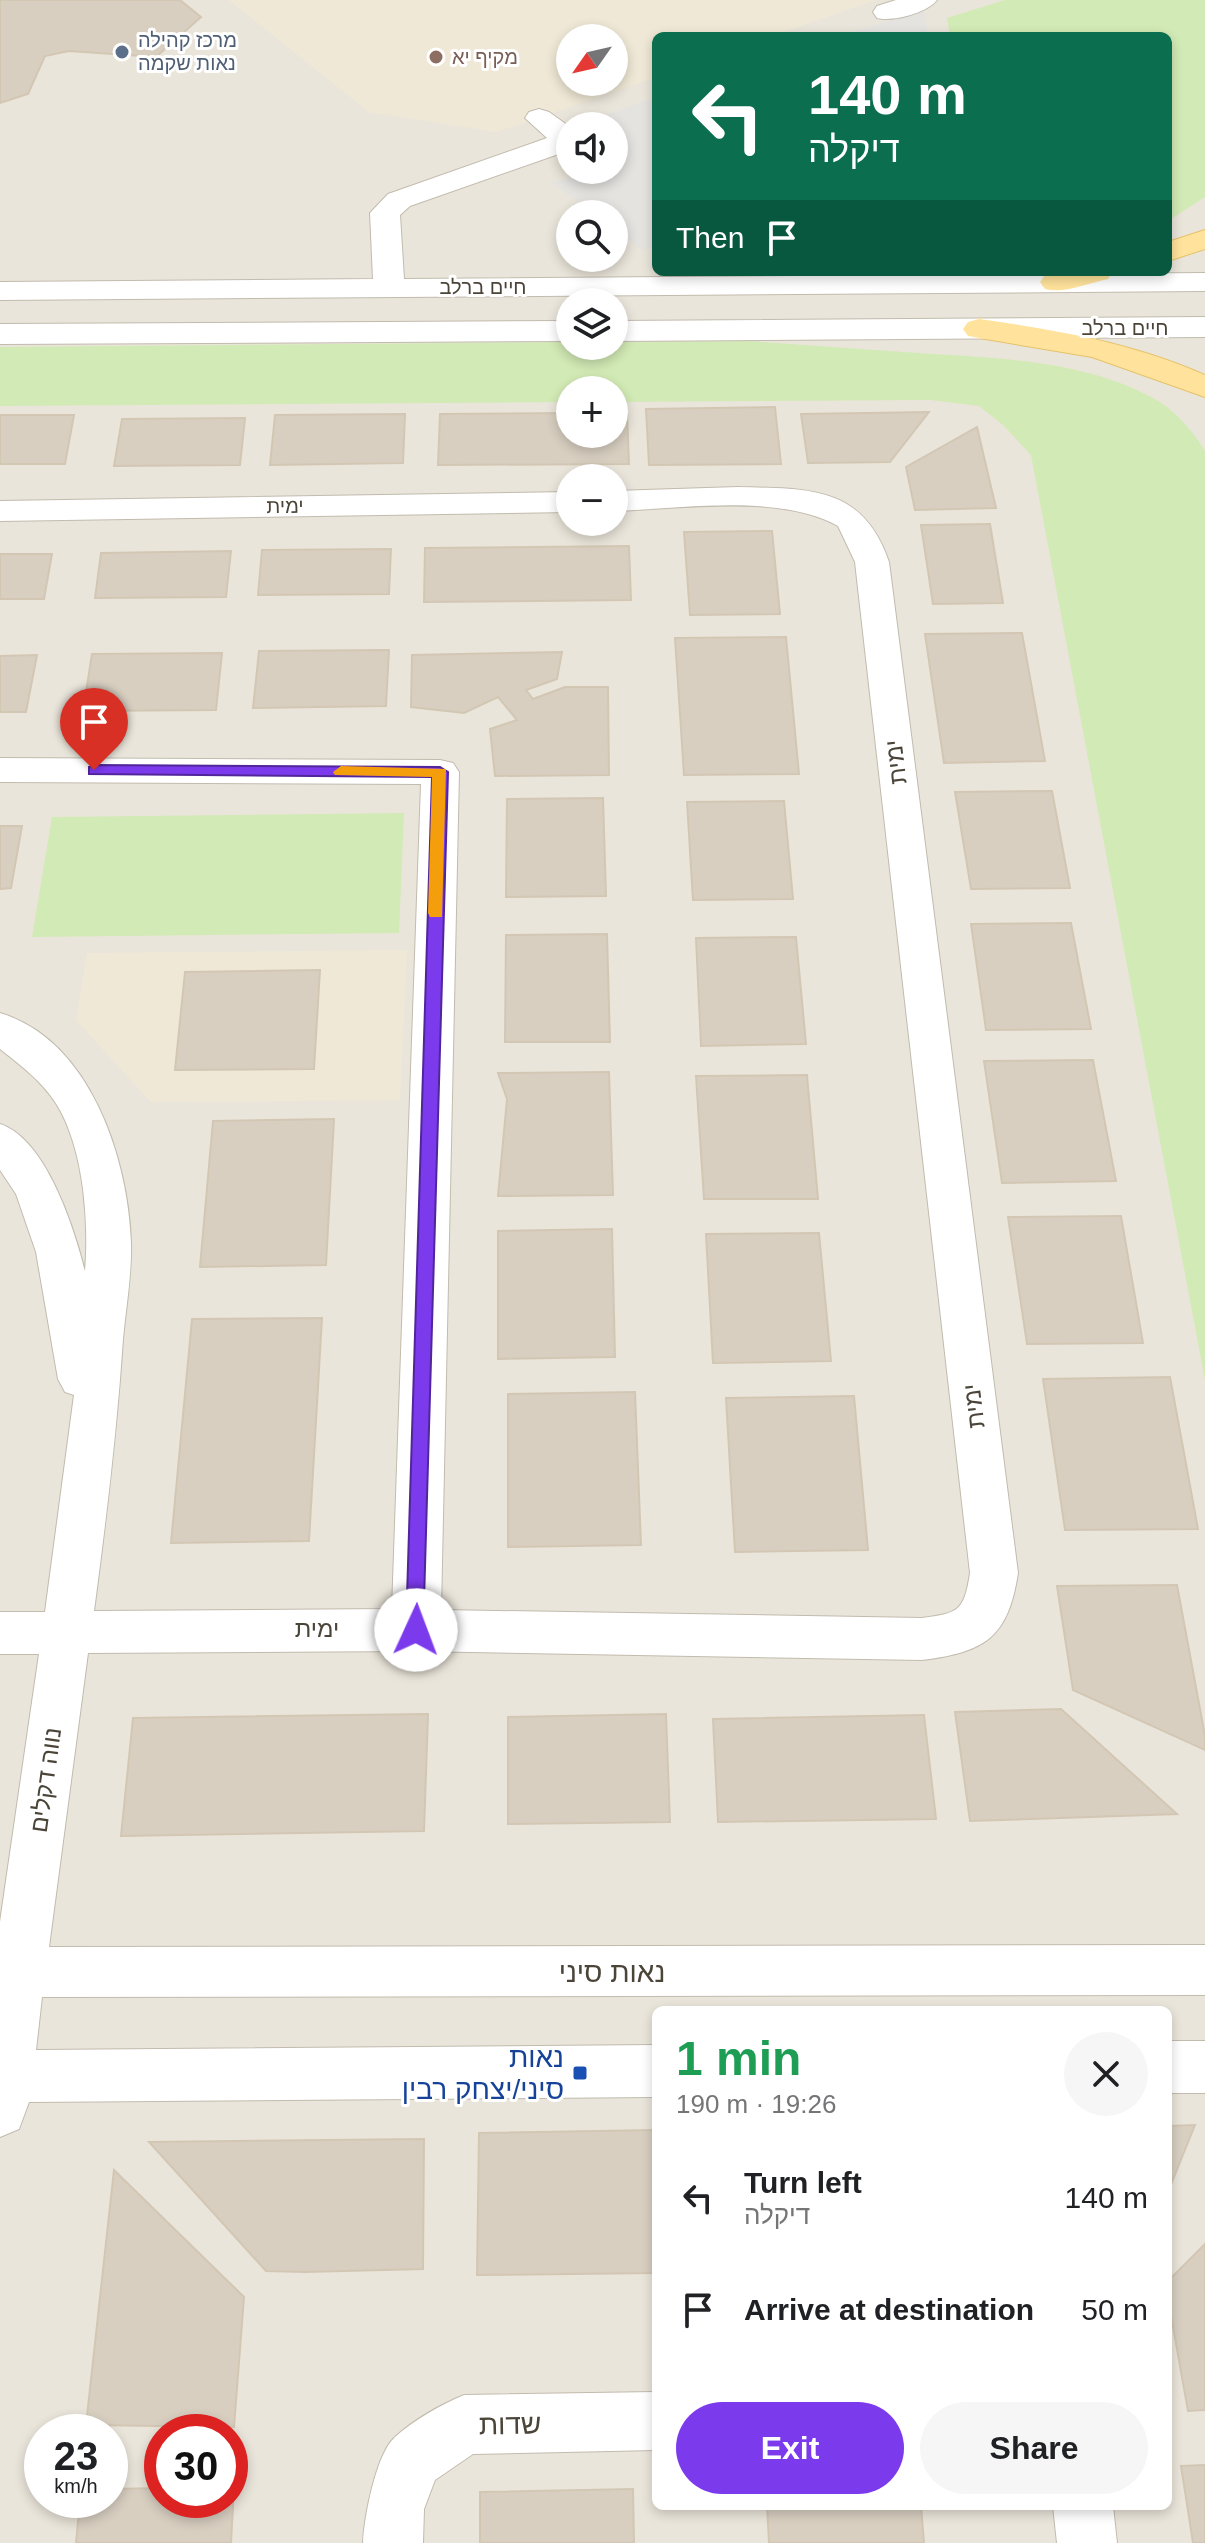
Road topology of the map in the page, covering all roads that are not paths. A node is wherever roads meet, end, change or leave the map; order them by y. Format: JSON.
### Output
{"nodes":[{"id":1,"x":923,"y":0,"type":"edge"},
{"id":2,"x":887,"y":12,"type":"dead end"},
{"id":3,"x":539,"y":118,"type":"dead end"},
{"id":4,"x":1205,"y":239,"type":"edge"},
{"id":5,"x":1172,"y":251,"type":"edge"},
{"id":6,"x":1081,"y":276,"type":"edge"},
{"id":7,"x":1056,"y":282,"type":"junction"},
{"id":8,"x":1205,"y":282,"type":"edge"},
{"id":9,"x":389,"y":288,"type":"junction"},
{"id":10,"x":0,"y":291,"type":"edge"},
{"id":11,"x":1205,"y":327,"type":"edge"},
{"id":12,"x":979,"y":329,"type":"junction"},
{"id":13,"x":556,"y":331,"type":"edge"},
{"id":14,"x":628,"y":331,"type":"edge"},
{"id":15,"x":0,"y":334,"type":"edge"},
{"id":16,"x":1205,"y":387,"type":"edge"},
{"id":17,"x":628,"y":501,"type":"edge"},
{"id":18,"x":556,"y":502,"type":"edge"},
{"id":19,"x":0,"y":511,"type":"edge"},
{"id":20,"x":0,"y":770,"type":"edge"},
{"id":21,"x":0,"y":1028,"type":"edge"},
{"id":22,"x":0,"y":1140,"type":"edge"},
{"id":23,"x":92,"y":1450,"type":"junction"},
{"id":24,"x":66,"y":1630,"type":"junction"},
{"id":25,"x":416,"y":1630,"type":"junction"},
{"id":26,"x":0,"y":1633,"type":"edge"},
{"id":27,"x":1205,"y":1970,"type":"edge"},
{"id":28,"x":18,"y":1972,"type":"junction"},
{"id":29,"x":1172,"y":2067,"type":"edge"},
{"id":30,"x":1205,"y":2067,"type":"edge"},
{"id":31,"x":652,"y":2071,"type":"edge"},
{"id":32,"x":2,"y":2093,"type":"edge"},
{"id":33,"x":652,"y":2421,"type":"edge"},
{"id":34,"x":1083,"y":2510,"type":"edge"},
{"id":35,"x":393,"y":2543,"type":"edge"},
{"id":36,"x":1087,"y":2543,"type":"edge"}],
"edges":[{"from":1,"to":2,"type":"street"},
{"from":3,"to":9,"type":"street"},
{"from":4,"to":5,"type":"main road"},
{"from":6,"to":7,"type":"main road"},
{"from":7,"to":8,"type":"street","name":"חיים ברלב"},
{"from":7,"to":9,"type":"street","name":"חיים ברלב"},
{"from":9,"to":10,"type":"street","name":"חיים ברלב"},
{"from":11,"to":12,"type":"street","name":"חיים ברלב"},
{"from":12,"to":14,"type":"street","name":"חיים ברלב"},
{"from":12,"to":16,"type":"main road"},
{"from":13,"to":15,"type":"street","name":"חיים ברלב"},
{"from":17,"to":25,"type":"street","name":"ימית"},
{"from":18,"to":19,"type":"street","name":"ימית"},
{"from":20,"to":25,"type":"street"},
{"from":21,"to":23,"type":"street","name":"נווה דקלים"},
{"from":22,"to":23,"type":"street","name":"נווה דקלים"},
{"from":23,"to":24,"type":"street","name":"נווה דקלים"},
{"from":24,"to":25,"type":"street","name":"ימית"},
{"from":24,"to":26,"type":"street","name":"ימית"},
{"from":24,"to":28,"type":"street","name":"נווה דקלים"},
{"from":27,"to":28,"type":"street","name":"נאות סיני"},
{"from":28,"to":32,"type":"street","name":"נווה דקלים"},
{"from":29,"to":30,"type":"street"},
{"from":31,"to":32,"type":"street"},
{"from":33,"to":35,"type":"street","name":"שדות"},
{"from":34,"to":36,"type":"street"}]}
